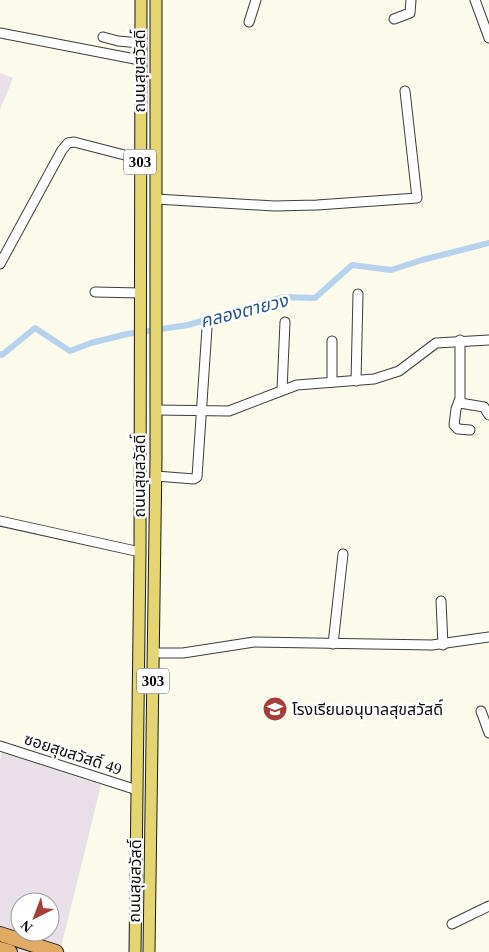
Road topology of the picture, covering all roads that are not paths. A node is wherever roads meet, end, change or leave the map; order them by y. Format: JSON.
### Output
{"nodes":[{"id":1,"x":141,"y":0,"type":"edge"},
{"id":2,"x":156,"y":0,"type":"edge"},
{"id":3,"x":256,"y":0,"type":"edge"},
{"id":4,"x":411,"y":0,"type":"edge"},
{"id":5,"x":476,"y":0,"type":"edge"},
{"id":6,"x":485,"y":12,"type":"edge"},
{"id":7,"x":394,"y":19,"type":"dead end"},
{"id":8,"x":249,"y":22,"type":"dead end"},
{"id":9,"x":0,"y":33,"type":"edge"},
{"id":10,"x":103,"y":37,"type":"dead end"},
{"id":11,"x":489,"y":38,"type":"edge"},
{"id":12,"x":140,"y":43,"type":"junction"},
{"id":13,"x":140,"y":60,"type":"junction"},
{"id":14,"x":405,"y":91,"type":"dead end"},
{"id":15,"x":140,"y":159,"type":"junction"},
{"id":16,"x":156,"y":200,"type":"junction"},
{"id":17,"x":0,"y":264,"type":"edge"},
{"id":18,"x":94,"y":292,"type":"dead end"},
{"id":19,"x":140,"y":293,"type":"junction"},
{"id":20,"x":358,"y":294,"type":"dead end"},
{"id":21,"x":285,"y":322,"type":"dead end"},
{"id":22,"x":207,"y":328,"type":"dead end"},
{"id":23,"x":460,"y":340,"type":"junction"},
{"id":24,"x":489,"y":340,"type":"edge"},
{"id":25,"x":332,"y":341,"type":"dead end"},
{"id":26,"x":356,"y":381,"type":"junction"},
{"id":27,"x":332,"y":382,"type":"junction"},
{"id":28,"x":282,"y":390,"type":"junction"},
{"id":29,"x":459,"y":401,"type":"junction"},
{"id":30,"x":140,"y":410,"type":"junction"},
{"id":31,"x":156,"y":410,"type":"junction"},
{"id":32,"x":202,"y":411,"type":"junction"},
{"id":33,"x":489,"y":415,"type":"edge"},
{"id":34,"x":470,"y":430,"type":"dead end"},
{"id":35,"x":156,"y":476,"type":"junction"},
{"id":36,"x":0,"y":521,"type":"edge"},
{"id":37,"x":140,"y":552,"type":"junction"},
{"id":38,"x":343,"y":554,"type":"dead end"},
{"id":39,"x":441,"y":601,"type":"dead end"},
{"id":40,"x":489,"y":637,"type":"edge"},
{"id":41,"x":333,"y":644,"type":"junction"},
{"id":42,"x":443,"y":645,"type":"junction"},
{"id":43,"x":154,"y":654,"type":"junction"},
{"id":44,"x":481,"y":712,"type":"dead end"},
{"id":45,"x":489,"y":733,"type":"edge"},
{"id":46,"x":0,"y":746,"type":"edge"},
{"id":47,"x":137,"y":790,"type":"junction"},
{"id":48,"x":489,"y":906,"type":"edge"},
{"id":49,"x":452,"y":924,"type":"dead end"},
{"id":50,"x":0,"y":934,"type":"edge"},
{"id":51,"x":0,"y":949,"type":"edge"},
{"id":52,"x":10,"y":952,"type":"edge"},
{"id":53,"x":56,"y":952,"type":"edge"},
{"id":54,"x":135,"y":952,"type":"edge"},
{"id":55,"x":149,"y":952,"type":"edge"}],
"edges":[{"from":1,"to":12,"type":"main road","name":"ถนนสุขสวัสดิ์","number":"303"},
{"from":2,"to":16,"type":"main road","name":"ถนนสุขสวัสดิ์","number":"303"},
{"from":3,"to":8,"type":"street"},
{"from":4,"to":7,"type":"street"},
{"from":5,"to":6,"type":"street"},
{"from":6,"to":11,"type":"street"},
{"from":9,"to":13,"type":"street"},
{"from":10,"to":12,"type":"street"},
{"from":12,"to":13,"type":"main road","name":"ถนนสุขสวัสดิ์","number":"303"},
{"from":13,"to":15,"type":"main road","name":"ถนนสุขสวัสดิ์","number":"303"},
{"from":14,"to":16,"type":"street"},
{"from":15,"to":17,"type":"street"},
{"from":15,"to":19,"type":"main road","name":"ถนนสุขสวัสดิ์","number":"303"},
{"from":16,"to":31,"type":"main road","name":"ถนนสุขสวัสดิ์","number":"303"},
{"from":18,"to":19,"type":"street"},
{"from":19,"to":30,"type":"main road","name":"ถนนสุขสวัสดิ์","number":"303"},
{"from":20,"to":26,"type":"street"},
{"from":21,"to":28,"type":"street"},
{"from":22,"to":32,"type":"street"},
{"from":23,"to":24,"type":"street"},
{"from":23,"to":26,"type":"street"},
{"from":23,"to":29,"type":"street"},
{"from":25,"to":27,"type":"street"},
{"from":26,"to":27,"type":"street"},
{"from":27,"to":28,"type":"street"},
{"from":28,"to":32,"type":"street"},
{"from":29,"to":33,"type":"street"},
{"from":29,"to":34,"type":"street"},
{"from":30,"to":31,"type":"main road"},
{"from":30,"to":37,"type":"main road","name":"ถนนสุขสวัสดิ์","number":"303"},
{"from":31,"to":32,"type":"street"},
{"from":31,"to":35,"type":"main road","name":"ถนนสุขสวัสดิ์","number":"303"},
{"from":32,"to":35,"type":"street"},
{"from":35,"to":43,"type":"main road","name":"ถนนสุขสวัสดิ์","number":"303"},
{"from":36,"to":37,"type":"street"},
{"from":37,"to":47,"type":"main road","name":"ถนนสุขสวัสดิ์","number":"303"},
{"from":38,"to":41,"type":"street"},
{"from":39,"to":42,"type":"street"},
{"from":40,"to":42,"type":"street"},
{"from":41,"to":42,"type":"street"},
{"from":41,"to":43,"type":"street"},
{"from":43,"to":55,"type":"main road","name":"ถนนสุขสวัสดิ์","number":"303"},
{"from":44,"to":45,"type":"street"},
{"from":46,"to":47,"type":"street","name":"ซอยสุขสวัสดิ์ 49"},
{"from":47,"to":54,"type":"main road","name":"ถนนสุขสวัสดิ์","number":"303"},
{"from":48,"to":49,"type":"street"},
{"from":50,"to":53,"type":"highway"},
{"from":51,"to":52,"type":"highway"}]}
